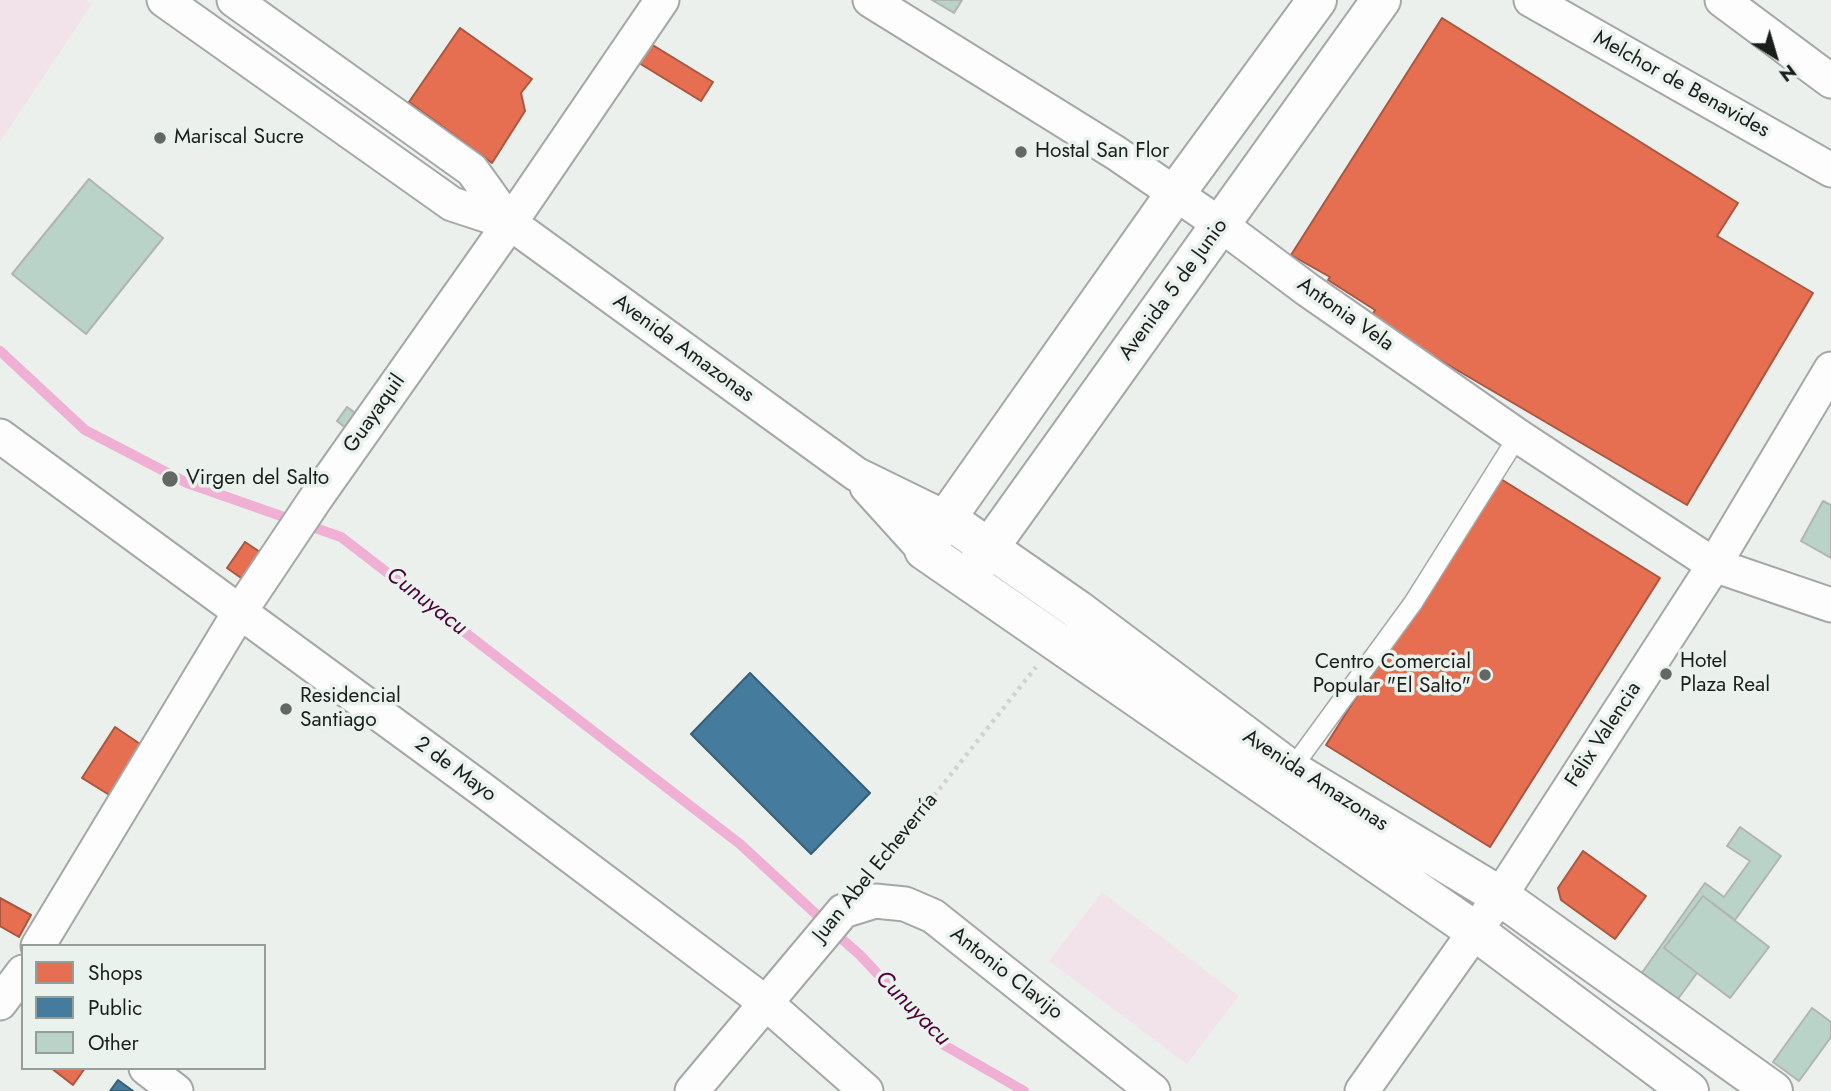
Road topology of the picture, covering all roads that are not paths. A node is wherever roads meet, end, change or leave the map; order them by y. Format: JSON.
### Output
{"nodes":[{"id":1,"x":164,"y":0,"type":"edge"},
{"id":2,"x":234,"y":0,"type":"edge"},
{"id":3,"x":662,"y":0,"type":"edge"},
{"id":4,"x":870,"y":0,"type":"edge"},
{"id":5,"x":1317,"y":0,"type":"edge"},
{"id":6,"x":1381,"y":0,"type":"edge"},
{"id":7,"x":1531,"y":0,"type":"edge"},
{"id":8,"x":1723,"y":0,"type":"edge"},
{"id":9,"x":1831,"y":81,"type":"edge"},
{"id":10,"x":1831,"y":170,"type":"edge"},
{"id":11,"x":1175,"y":194,"type":"junction"},
{"id":12,"x":510,"y":223,"type":"junction"},
{"id":13,"x":1221,"y":225,"type":"junction"},
{"id":14,"x":1831,"y":369,"type":"edge"},
{"id":15,"x":0,"y":436,"type":"edge"},
{"id":16,"x":1518,"y":436,"type":"junction"},
{"id":17,"x":856,"y":474,"type":"junction"},
{"id":18,"x":946,"y":518,"type":"junction"},
{"id":19,"x":989,"y":547,"type":"junction"},
{"id":20,"x":924,"y":550,"type":"junction"},
{"id":21,"x":1714,"y":565,"type":"junction"},
{"id":22,"x":967,"y":579,"type":"junction"},
{"id":23,"x":1831,"y":605,"type":"edge"},
{"id":24,"x":239,"y":612,"type":"junction"},
{"id":25,"x":1282,"y":781,"type":"junction"},
{"id":26,"x":1500,"y":896,"type":"junction"},
{"id":27,"x":843,"y":911,"type":"joint"},
{"id":28,"x":1475,"y":931,"type":"junction"},
{"id":29,"x":39,"y":944,"type":"edge"},
{"id":30,"x":17,"y":970,"type":"edge"},
{"id":31,"x":0,"y":1003,"type":"edge"},
{"id":32,"x":766,"y":1003,"type":"junction"},
{"id":33,"x":149,"y":1070,"type":"edge"},
{"id":34,"x":176,"y":1091,"type":"edge"},
{"id":35,"x":692,"y":1091,"type":"edge"},
{"id":36,"x":866,"y":1091,"type":"edge"},
{"id":37,"x":1153,"y":1091,"type":"edge"},
{"id":38,"x":1362,"y":1091,"type":"edge"},
{"id":39,"x":1689,"y":1091,"type":"edge"},
{"id":40,"x":1773,"y":1091,"type":"edge"}],
"edges":[{"from":1,"to":12,"type":"street","name":"Avenida Amazonas"},
{"from":2,"to":12,"type":"street","name":"Avenida Amazonas"},
{"from":3,"to":12,"type":"street","name":"Guayaquil"},
{"from":4,"to":11,"type":"street","name":"Antonia Vela"},
{"from":5,"to":11,"type":"main road"},
{"from":6,"to":13,"type":"main road","name":"Avenida 5 de Junio"},
{"from":7,"to":10,"type":"street","name":"Melchor de Benavides"},
{"from":8,"to":9,"type":"street"},
{"from":11,"to":13,"type":"street","name":"Antonia Vela"},
{"from":11,"to":18,"type":"main road"},
{"from":12,"to":17,"type":"street","name":"Avenida Amazonas"},
{"from":12,"to":24,"type":"street","name":"Guayaquil"},
{"from":13,"to":16,"type":"street","name":"Antonia Vela"},
{"from":13,"to":19,"type":"main road","name":"Avenida 5 de Junio"},
{"from":14,"to":21,"type":"street","name":"Félix Valencia"},
{"from":15,"to":24,"type":"street","name":"2 de Mayo"},
{"from":16,"to":21,"type":"street","name":"Antonia Vela"},
{"from":16,"to":25,"type":"lane"},
{"from":17,"to":18,"type":"street","name":"Avenida Amazonas"},
{"from":17,"to":20,"type":"street","name":"Avenida Amazonas"},
{"from":18,"to":19,"type":"main road","name":"Avenida Amazonas"},
{"from":18,"to":20,"type":"main road"},
{"from":19,"to":22,"type":"main road","name":"Avenida 5 de Junio"},
{"from":19,"to":25,"type":"main road","name":"Avenida Amazonas"},
{"from":20,"to":22,"type":"main road","name":"Avenida Amazonas"},
{"from":21,"to":23,"type":"street","name":"Antonia Vela"},
{"from":21,"to":26,"type":"street","name":"Félix Valencia"},
{"from":22,"to":25,"type":"main road","name":"Avenida Amazonas"},
{"from":24,"to":29,"type":"street","name":"Guayaquil"},
{"from":24,"to":32,"type":"street","name":"2 de Mayo"},
{"from":25,"to":26,"type":"main road","name":"Avenida Amazonas"},
{"from":25,"to":28,"type":"main road","name":"Avenida Amazonas"},
{"from":26,"to":28,"type":"street","name":"Félix Valencia"},
{"from":26,"to":40,"type":"main road","name":"Avenida Amazonas"},
{"from":27,"to":32,"type":"street","name":"Juan Abel Echeverría"},
{"from":27,"to":37,"type":"street","name":"Antonio Clavijo"},
{"from":28,"to":38,"type":"street","name":"Félix Valencia"},
{"from":28,"to":39,"type":"main road","name":"Avenida Amazonas"},
{"from":30,"to":31,"type":"street"},
{"from":32,"to":35,"type":"street","name":"Juan Abel Echeverría"},
{"from":32,"to":36,"type":"street","name":"2 de Mayo"},
{"from":33,"to":34,"type":"street"}]}
